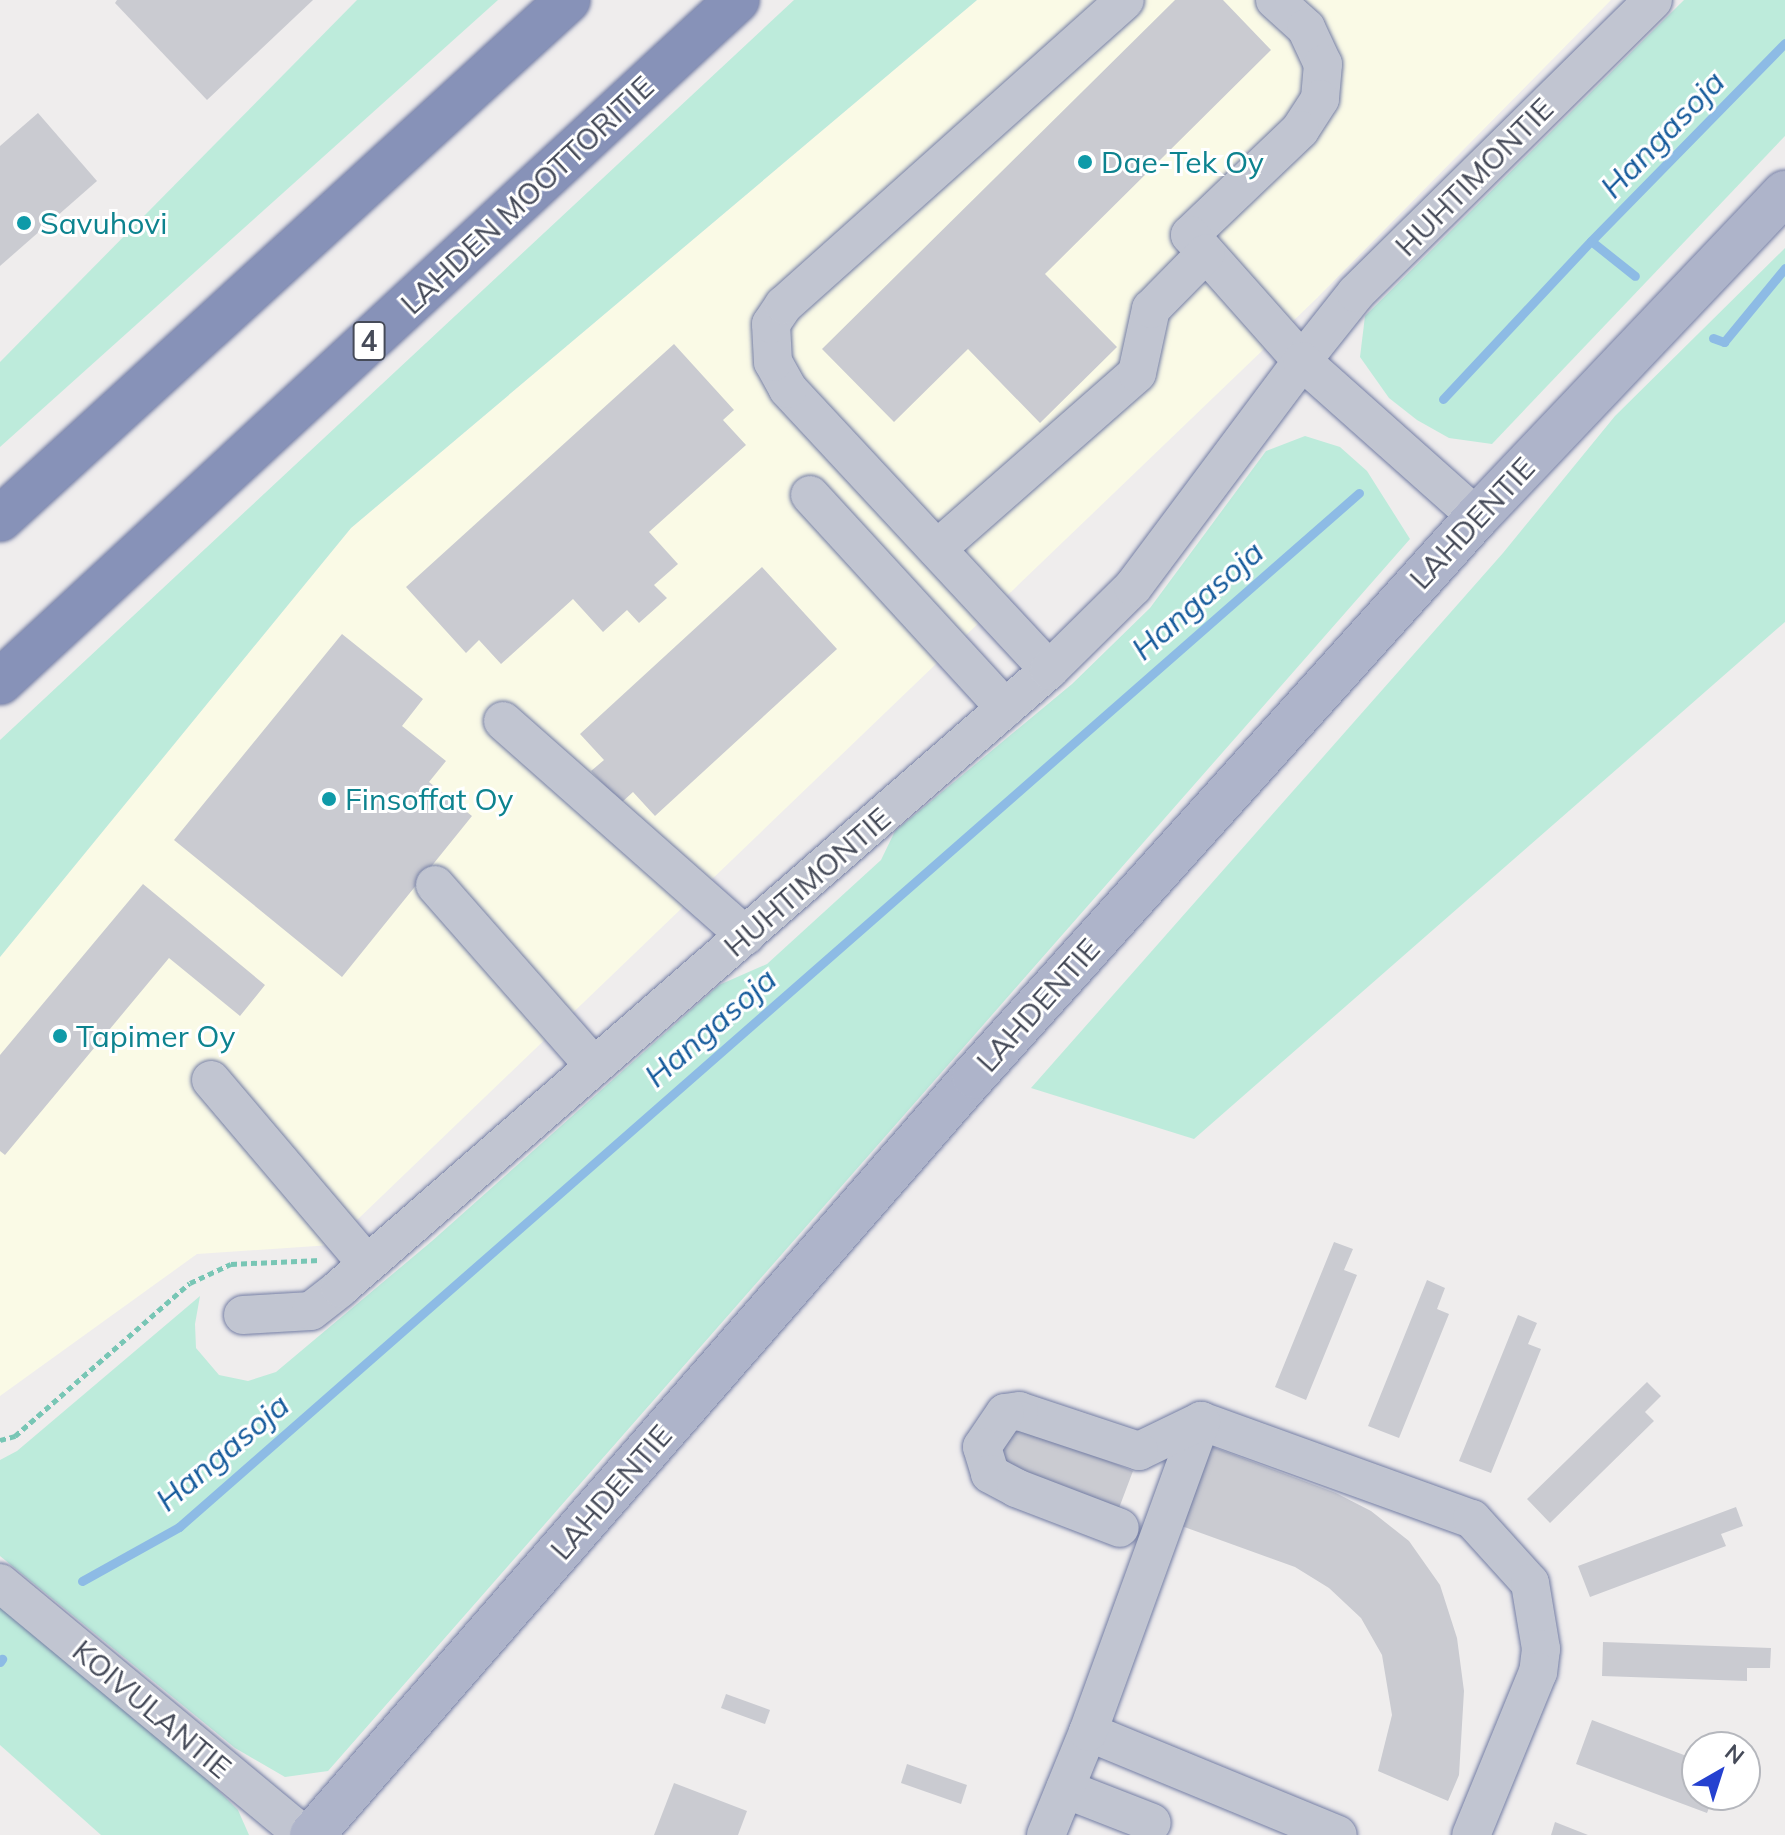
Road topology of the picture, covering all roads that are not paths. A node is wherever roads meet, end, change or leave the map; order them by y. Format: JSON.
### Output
{"nodes":[{"id":1,"x":568,"y":0,"type":"edge"},
{"id":2,"x":737,"y":0,"type":"edge"},
{"id":3,"x":1125,"y":0,"type":"edge"},
{"id":4,"x":1275,"y":0,"type":"edge"},
{"id":5,"x":1653,"y":0,"type":"edge"},
{"id":6,"x":1785,"y":193,"type":"edge"},
{"id":7,"x":1206,"y":253,"type":"junction"},
{"id":8,"x":1302,"y":361,"type":"junction"},
{"id":9,"x":810,"y":495,"type":"dead end"},
{"id":10,"x":1477,"y":517,"type":"junction"},
{"id":11,"x":0,"y":519,"type":"edge"},
{"id":12,"x":937,"y":549,"type":"junction"},
{"id":13,"x":1049,"y":670,"type":"junction"},
{"id":14,"x":0,"y":682,"type":"edge"},
{"id":15,"x":1005,"y":708,"type":"junction"},
{"id":16,"x":503,"y":721,"type":"dead end"},
{"id":17,"x":435,"y":885,"type":"dead end"},
{"id":18,"x":746,"y":936,"type":"junction"},
{"id":19,"x":594,"y":1066,"type":"junction"},
{"id":20,"x":211,"y":1080,"type":"dead end"},
{"id":21,"x":358,"y":1253,"type":"junction"},
{"id":22,"x":243,"y":1315,"type":"dead end"},
{"id":23,"x":1201,"y":1421,"type":"junction"},
{"id":24,"x":1120,"y":1528,"type":"dead end"},
{"id":25,"x":0,"y":1583,"type":"edge"},
{"id":26,"x":1088,"y":1732,"type":"junction"},
{"id":27,"x":1065,"y":1789,"type":"junction"},
{"id":28,"x":1152,"y":1823,"type":"dead end"},
{"id":29,"x":304,"y":1835,"type":"edge"},
{"id":30,"x":312,"y":1835,"type":"edge"},
{"id":31,"x":1046,"y":1835,"type":"edge"},
{"id":32,"x":1338,"y":1835,"type":"edge"},
{"id":33,"x":1471,"y":1835,"type":"edge"}],
"edges":[{"from":1,"to":11,"type":"highway"},
{"from":2,"to":14,"type":"highway","name":"LAHDEN MOOTTORITIE","number":"4"},
{"from":3,"to":12,"type":"street"},
{"from":4,"to":7,"type":"street"},
{"from":5,"to":8,"type":"street","name":"HUHTIMONTIE"},
{"from":6,"to":10,"type":"main road","name":"LAHDENTIE"},
{"from":7,"to":8,"type":"street"},
{"from":7,"to":12,"type":"street"},
{"from":8,"to":10,"type":"street"},
{"from":8,"to":13,"type":"street","name":"HUHTIMONTIE"},
{"from":9,"to":15,"type":"street"},
{"from":10,"to":30,"type":"main road","name":"LAHDENTIE"},
{"from":12,"to":13,"type":"street"},
{"from":13,"to":15,"type":"street","name":"HUHTIMONTIE"},
{"from":15,"to":18,"type":"street","name":"HUHTIMONTIE"},
{"from":16,"to":18,"type":"street"},
{"from":17,"to":19,"type":"street"},
{"from":18,"to":19,"type":"street","name":"HUHTIMONTIE"},
{"from":19,"to":21,"type":"street","name":"HUHTIMONTIE"},
{"from":20,"to":21,"type":"street"},
{"from":21,"to":22,"type":"street","name":"HUHTIMONTIE"},
{"from":23,"to":24,"type":"street"},
{"from":23,"to":26,"type":"street"},
{"from":23,"to":33,"type":"street"},
{"from":25,"to":29,"type":"street","name":"KOIVULANTIE"},
{"from":26,"to":27,"type":"street"},
{"from":26,"to":32,"type":"street"},
{"from":27,"to":28,"type":"street"},
{"from":27,"to":31,"type":"street"}]}
